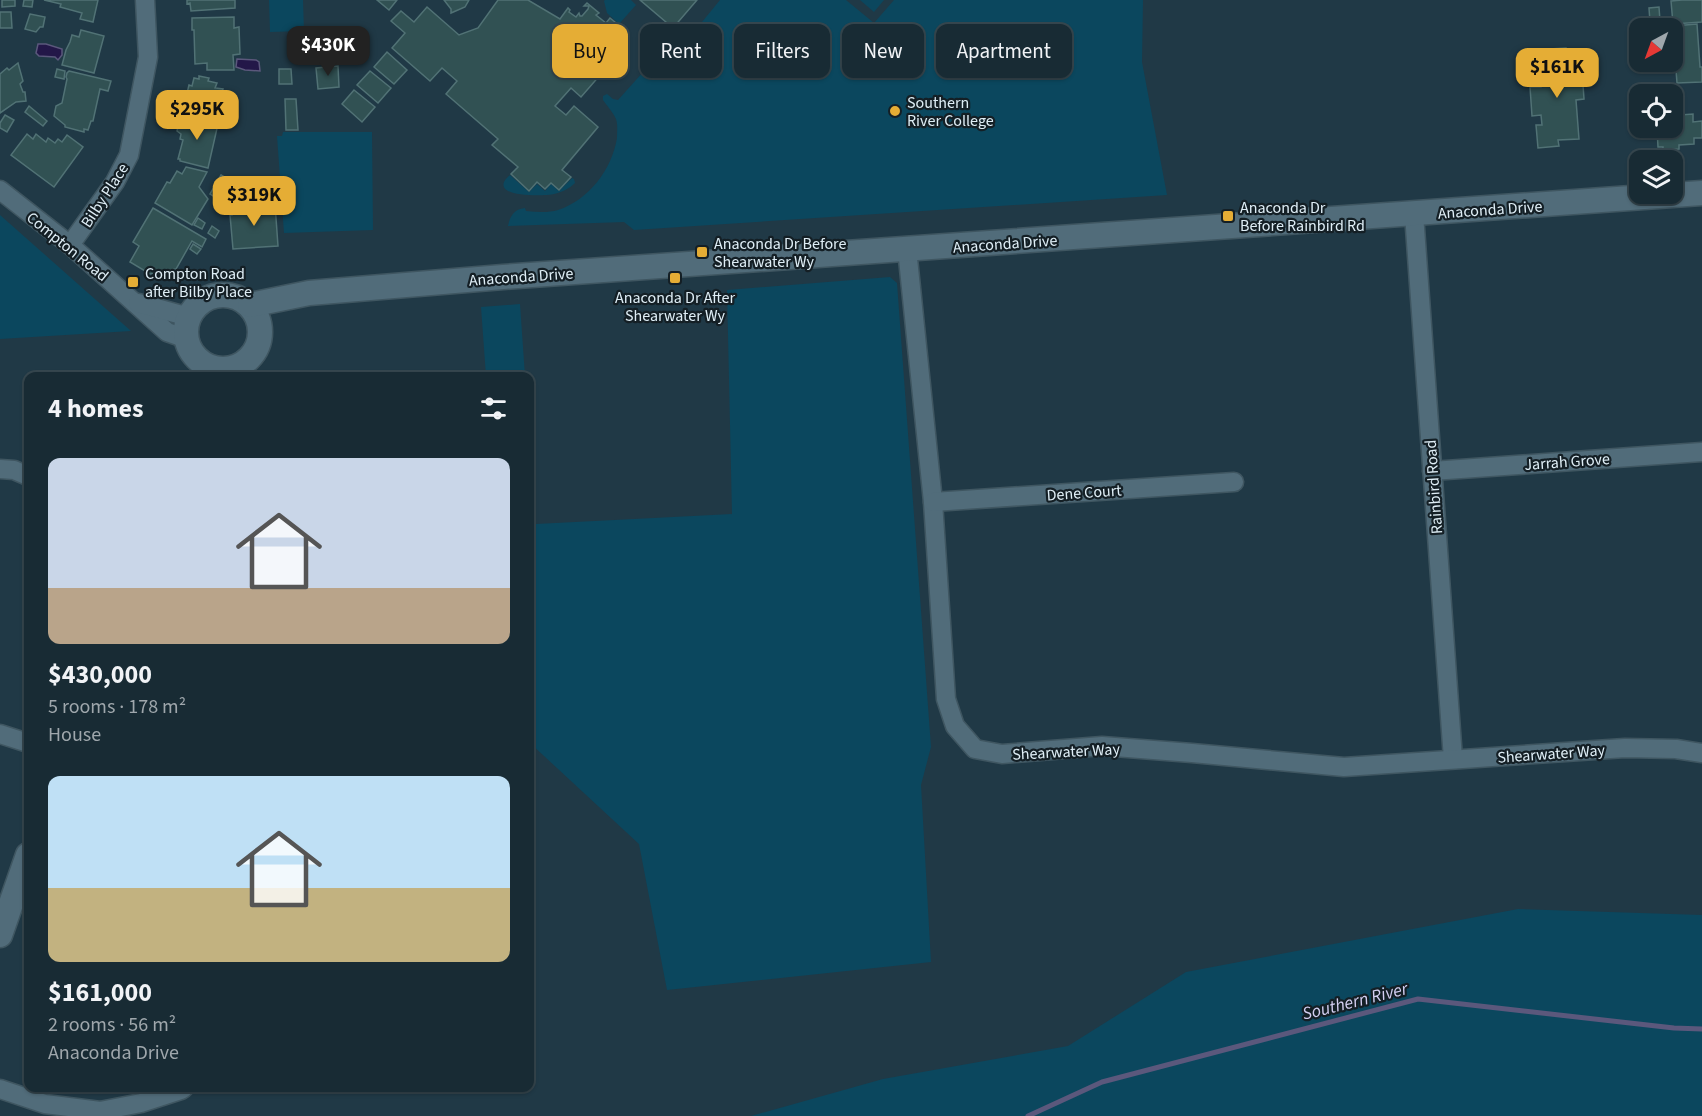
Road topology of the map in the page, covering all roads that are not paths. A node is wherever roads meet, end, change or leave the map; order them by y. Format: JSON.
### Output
{"nodes":[{"id":1,"x":145,"y":0,"type":"edge"},
{"id":2,"x":0,"y":190,"type":"edge"},
{"id":3,"x":1702,"y":193,"type":"edge"},
{"id":4,"x":1414,"y":214,"type":"junction"},
{"id":5,"x":70,"y":245,"type":"junction"},
{"id":6,"x":907,"y":249,"type":"junction"},
{"id":7,"x":255,"y":315,"type":"junction"},
{"id":8,"x":188,"y":328,"type":"junction"},
{"id":9,"x":217,"y":371,"type":"edge"},
{"id":10,"x":1702,"y":452,"type":"edge"},
{"id":11,"x":0,"y":469,"type":"edge"},
{"id":12,"x":1432,"y":471,"type":"junction"},
{"id":13,"x":24,"y":475,"type":"edge"},
{"id":14,"x":1234,"y":482,"type":"dead end"},
{"id":15,"x":933,"y":502,"type":"junction"},
{"id":16,"x":0,"y":734,"type":"edge"},
{"id":17,"x":24,"y":742,"type":"edge"},
{"id":18,"x":1702,"y":753,"type":"edge"},
{"id":19,"x":1452,"y":759,"type":"junction"},
{"id":20,"x":24,"y":866,"type":"edge"},
{"id":21,"x":0,"y":935,"type":"edge"},
{"id":22,"x":0,"y":1089,"type":"edge"},
{"id":23,"x":175,"y":1092,"type":"edge"}],
"edges":[{"from":1,"to":5,"type":"street","name":"Bilby Place"},
{"from":2,"to":5,"type":"street","name":"Compton Road"},
{"from":3,"to":4,"type":"main road","name":"Anaconda Drive"},
{"from":4,"to":6,"type":"main road","name":"Anaconda Drive"},
{"from":4,"to":12,"type":"street","name":"Rainbird Road"},
{"from":5,"to":8,"type":"street","name":"Compton Road"},
{"from":6,"to":7,"type":"main road","name":"Anaconda Drive"},
{"from":6,"to":15,"type":"street","name":"Shearwater Way"},
{"from":7,"to":8,"type":"main road"},
{"from":7,"to":9,"type":"main road"},
{"from":8,"to":9,"type":"main road"},
{"from":10,"to":12,"type":"street","name":"Jarrah Grove"},
{"from":11,"to":13,"type":"street"},
{"from":12,"to":19,"type":"street","name":"Rainbird Road"},
{"from":14,"to":15,"type":"street","name":"Dene Court"},
{"from":15,"to":19,"type":"street","name":"Shearwater Way"},
{"from":16,"to":17,"type":"street"},
{"from":18,"to":19,"type":"street","name":"Shearwater Way"},
{"from":20,"to":21,"type":"main road"},
{"from":22,"to":23,"type":"street"}]}
